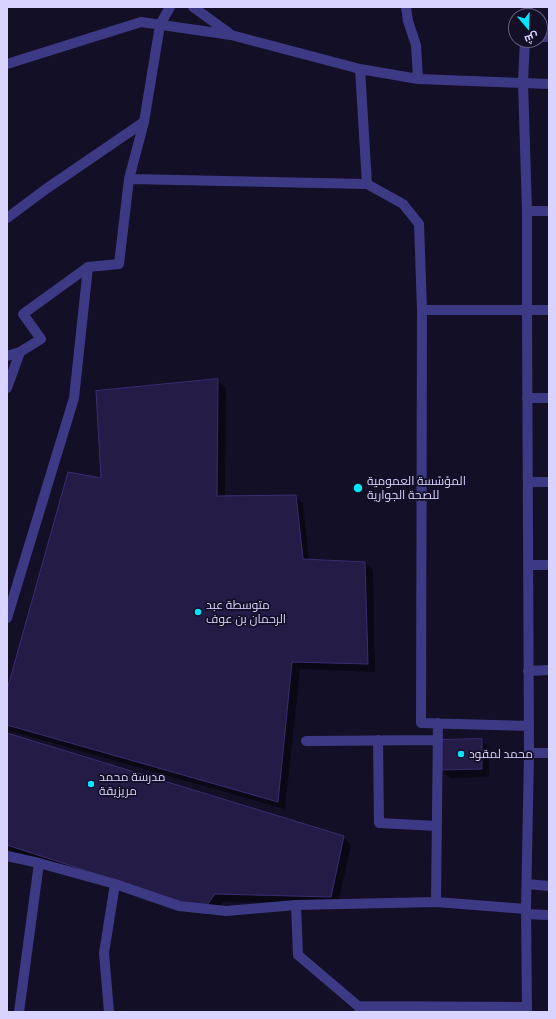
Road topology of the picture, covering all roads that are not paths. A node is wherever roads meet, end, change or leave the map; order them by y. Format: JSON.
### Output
{"nodes":[{"id":1,"x":170,"y":7,"type":"edge"},
{"id":2,"x":194,"y":7,"type":"edge"},
{"id":3,"x":406,"y":7,"type":"edge"},
{"id":4,"x":160,"y":25,"type":"junction"},
{"id":5,"x":231,"y":35,"type":"junction"},
{"id":6,"x":525,"y":48,"type":"edge"},
{"id":7,"x":7,"y":64,"type":"edge"},
{"id":8,"x":360,"y":69,"type":"junction"},
{"id":9,"x":418,"y":79,"type":"junction"},
{"id":10,"x":523,"y":82,"type":"junction"},
{"id":11,"x":549,"y":84,"type":"edge"},
{"id":12,"x":144,"y":122,"type":"junction"},
{"id":13,"x":129,"y":179,"type":"junction"},
{"id":14,"x":367,"y":184,"type":"junction"},
{"id":15,"x":527,"y":211,"type":"junction"},
{"id":16,"x":549,"y":211,"type":"edge"},
{"id":17,"x":7,"y":218,"type":"edge"},
{"id":18,"x":88,"y":267,"type":"junction"},
{"id":19,"x":527,"y":309,"type":"junction"},
{"id":20,"x":422,"y":310,"type":"junction"},
{"id":21,"x":549,"y":310,"type":"edge"},
{"id":22,"x":20,"y":352,"type":"junction"},
{"id":23,"x":7,"y":356,"type":"edge"},
{"id":24,"x":7,"y":388,"type":"edge"},
{"id":25,"x":528,"y":398,"type":"junction"},
{"id":26,"x":549,"y":398,"type":"edge"},
{"id":27,"x":528,"y":482,"type":"junction"},
{"id":28,"x":549,"y":482,"type":"edge"},
{"id":29,"x":528,"y":565,"type":"junction"},
{"id":30,"x":549,"y":565,"type":"edge"},
{"id":31,"x":7,"y":618,"type":"edge"},
{"id":32,"x":549,"y":670,"type":"edge"},
{"id":33,"x":528,"y":671,"type":"junction"},
{"id":34,"x":421,"y":723,"type":"junction"},
{"id":35,"x":438,"y":723,"type":"junction"},
{"id":36,"x":529,"y":726,"type":"junction"},
{"id":37,"x":378,"y":740,"type":"junction"},
{"id":38,"x":420,"y":740,"type":"junction"},
{"id":39,"x":438,"y":740,"type":"junction"},
{"id":40,"x":306,"y":741,"type":"dead end"},
{"id":41,"x":529,"y":753,"type":"junction"},
{"id":42,"x":549,"y":753,"type":"edge"},
{"id":43,"x":437,"y":826,"type":"junction"},
{"id":44,"x":7,"y":856,"type":"edge"},
{"id":45,"x":39,"y":863,"type":"junction"},
{"id":46,"x":115,"y":884,"type":"junction"},
{"id":47,"x":527,"y":884,"type":"junction"},
{"id":48,"x":549,"y":886,"type":"edge"},
{"id":49,"x":436,"y":902,"type":"junction"},
{"id":50,"x":296,"y":905,"type":"junction"},
{"id":51,"x":526,"y":912,"type":"junction"},
{"id":52,"x":549,"y":915,"type":"edge"},
{"id":53,"x":360,"y":1009,"type":"edge"},
{"id":54,"x":526,"y":1010,"type":"edge"},
{"id":55,"x":19,"y":1012,"type":"edge"},
{"id":56,"x":109,"y":1012,"type":"edge"}],
"edges":[{"from":1,"to":4,"type":"street"},
{"from":2,"to":5,"type":"street"},
{"from":3,"to":9,"type":"street"},
{"from":4,"to":5,"type":"street"},
{"from":4,"to":7,"type":"street"},
{"from":4,"to":12,"type":"street"},
{"from":5,"to":8,"type":"street"},
{"from":6,"to":10,"type":"street"},
{"from":8,"to":9,"type":"street"},
{"from":8,"to":14,"type":"street"},
{"from":9,"to":10,"type":"street"},
{"from":10,"to":11,"type":"street"},
{"from":10,"to":15,"type":"street"},
{"from":12,"to":13,"type":"street"},
{"from":12,"to":17,"type":"street"},
{"from":13,"to":14,"type":"street"},
{"from":13,"to":18,"type":"street"},
{"from":14,"to":20,"type":"street"},
{"from":15,"to":16,"type":"street"},
{"from":15,"to":19,"type":"street"},
{"from":18,"to":22,"type":"street"},
{"from":18,"to":31,"type":"street"},
{"from":19,"to":20,"type":"street"},
{"from":19,"to":21,"type":"street"},
{"from":19,"to":25,"type":"street"},
{"from":20,"to":34,"type":"street"},
{"from":22,"to":23,"type":"street"},
{"from":22,"to":24,"type":"street"},
{"from":25,"to":26,"type":"street"},
{"from":25,"to":27,"type":"street"},
{"from":27,"to":28,"type":"street"},
{"from":27,"to":29,"type":"street"},
{"from":29,"to":30,"type":"street"},
{"from":29,"to":33,"type":"street"},
{"from":32,"to":33,"type":"street"},
{"from":33,"to":36,"type":"street"},
{"from":34,"to":35,"type":"street"},
{"from":34,"to":38,"type":"street"},
{"from":35,"to":36,"type":"street"},
{"from":35,"to":39,"type":"street"},
{"from":36,"to":41,"type":"street"},
{"from":37,"to":38,"type":"street"},
{"from":37,"to":40,"type":"street"},
{"from":37,"to":43,"type":"street"},
{"from":38,"to":39,"type":"street"},
{"from":39,"to":43,"type":"street"},
{"from":41,"to":42,"type":"street"},
{"from":41,"to":47,"type":"street"},
{"from":43,"to":49,"type":"street"},
{"from":44,"to":45,"type":"street"},
{"from":45,"to":46,"type":"street"},
{"from":45,"to":55,"type":"street"},
{"from":46,"to":50,"type":"street"},
{"from":46,"to":56,"type":"street"},
{"from":47,"to":48,"type":"street"},
{"from":47,"to":51,"type":"street"},
{"from":49,"to":50,"type":"street"},
{"from":49,"to":51,"type":"street"},
{"from":50,"to":53,"type":"street"},
{"from":51,"to":52,"type":"street"},
{"from":51,"to":54,"type":"street"},
{"from":53,"to":54,"type":"street"}]}
